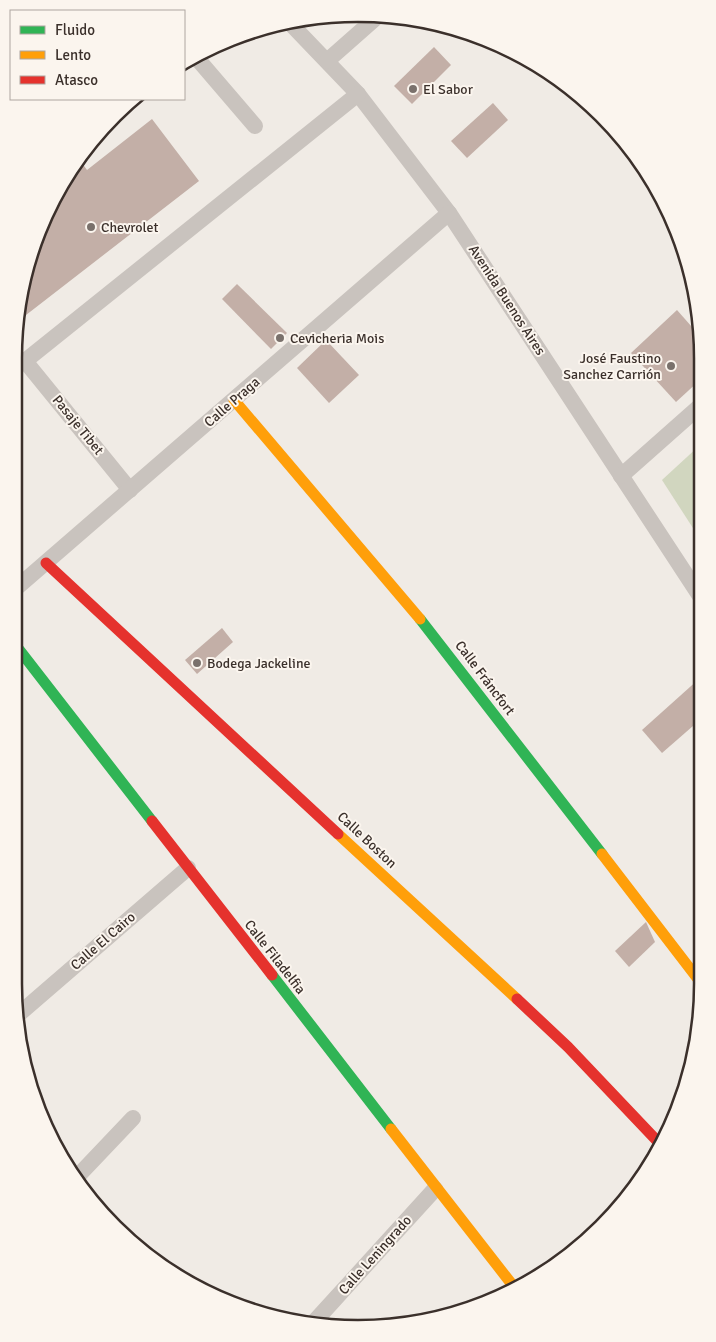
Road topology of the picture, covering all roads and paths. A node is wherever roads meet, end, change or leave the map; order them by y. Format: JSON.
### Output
{"nodes":[{"id":1,"x":371,"y":23,"type":"edge"},
{"id":2,"x":296,"y":28,"type":"edge"},
{"id":3,"x":327,"y":61,"type":"junction"},
{"id":4,"x":199,"y":62,"type":"edge"},
{"id":5,"x":358,"y":94,"type":"junction"},
{"id":6,"x":255,"y":126,"type":"dead end"},
{"id":7,"x":449,"y":213,"type":"junction"},
{"id":8,"x":234,"y":400,"type":"junction"},
{"id":9,"x":694,"y":411,"type":"edge"},
{"id":10,"x":621,"y":476,"type":"junction"},
{"id":11,"x":130,"y":490,"type":"junction"},
{"id":12,"x":46,"y":563,"type":"junction"},
{"id":13,"x":22,"y":583,"type":"edge"},
{"id":14,"x":694,"y":587,"type":"edge"},
{"id":15,"x":22,"y":653,"type":"edge"},
{"id":16,"x":188,"y":868,"type":"junction"},
{"id":17,"x":694,"y":973,"type":"edge"},
{"id":18,"x":23,"y":1010,"type":"edge"},
{"id":19,"x":133,"y":1118,"type":"dead end"},
{"id":20,"x":655,"y":1139,"type":"edge"},
{"id":21,"x":81,"y":1173,"type":"edge"},
{"id":22,"x":435,"y":1189,"type":"junction"},
{"id":23,"x":511,"y":1283,"type":"edge"},
{"id":24,"x":318,"y":1317,"type":"edge"}],
"edges":[{"from":1,"to":3,"type":"street"},
{"from":2,"to":3,"type":"street","name":"Avenida Buenos Aires"},
{"from":3,"to":5,"type":"street","name":"Avenida Buenos Aires"},
{"from":4,"to":6,"type":"street"},
{"from":5,"to":7,"type":"street","name":"Avenida Buenos Aires"},
{"from":5,"to":11,"type":"street","name":"Pasaje Tibet"},
{"from":7,"to":8,"type":"street","name":"Calle Praga"},
{"from":7,"to":10,"type":"street","name":"Avenida Buenos Aires"},
{"from":8,"to":11,"type":"street","name":"Calle Praga"},
{"from":8,"to":17,"type":"street","name":"Calle Fráncfort"},
{"from":9,"to":10,"type":"street"},
{"from":10,"to":14,"type":"street","name":"Avenida Buenos Aires"},
{"from":11,"to":12,"type":"street","name":"Calle Praga"},
{"from":12,"to":13,"type":"street","name":"Calle Praga"},
{"from":12,"to":20,"type":"street","name":"Calle Boston"},
{"from":15,"to":16,"type":"street","name":"Calle Filadelfia"},
{"from":16,"to":18,"type":"street","name":"Calle El Cairo"},
{"from":16,"to":22,"type":"street","name":"Calle Filadelfia"},
{"from":19,"to":21,"type":"street"},
{"from":22,"to":23,"type":"street","name":"Calle Filadelfia"},
{"from":22,"to":24,"type":"street","name":"Calle Leningrado"}]}
